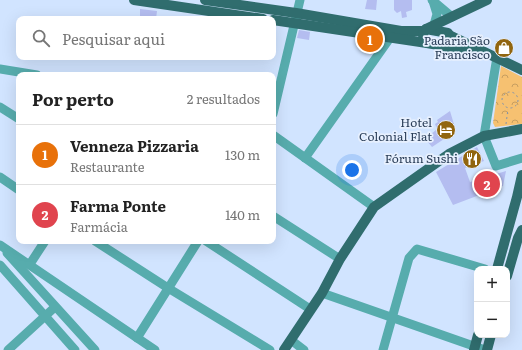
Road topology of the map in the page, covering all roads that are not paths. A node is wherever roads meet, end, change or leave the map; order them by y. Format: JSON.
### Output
{"nodes":[{"id":1,"x":134,"y":0,"type":"edge"},
{"id":2,"x":211,"y":0,"type":"edge"},
{"id":3,"x":300,"y":0,"type":"edge"},
{"id":4,"x":432,"y":0,"type":"edge"},
{"id":5,"x":487,"y":0,"type":"edge"},
{"id":6,"x":243,"y":16,"type":"edge"},
{"id":7,"x":452,"y":17,"type":"junction"},
{"id":8,"x":295,"y":18,"type":"junction"},
{"id":9,"x":276,"y":20,"type":"edge"},
{"id":10,"x":428,"y":28,"type":"junction"},
{"id":11,"x":391,"y":33,"type":"junction"},
{"id":12,"x":448,"y":34,"type":"junction"},
{"id":13,"x":427,"y":43,"type":"junction"},
{"id":14,"x":440,"y":46,"type":"junction"},
{"id":15,"x":494,"y":56,"type":"junction"},
{"id":16,"x":1,"y":70,"type":"edge"},
{"id":17,"x":522,"y":70,"type":"edge"},
{"id":18,"x":16,"y":72,"type":"edge"},
{"id":19,"x":276,"y":101,"type":"edge"},
{"id":20,"x":0,"y":107,"type":"edge"},
{"id":21,"x":16,"y":117,"type":"edge"},
{"id":22,"x":522,"y":129,"type":"edge"},
{"id":23,"x":484,"y":136,"type":"junction"},
{"id":24,"x":276,"y":137,"type":"edge"},
{"id":25,"x":305,"y":158,"type":"junction"},
{"id":26,"x":522,"y":158,"type":"edge"},
{"id":27,"x":522,"y":175,"type":"edge"},
{"id":28,"x":0,"y":178,"type":"edge"},
{"id":29,"x":16,"y":188,"type":"edge"},
{"id":30,"x":520,"y":199,"type":"edge"},
{"id":31,"x":374,"y":208,"type":"junction"},
{"id":32,"x":276,"y":218,"type":"edge"},
{"id":33,"x":522,"y":230,"type":"edge"},
{"id":34,"x":43,"y":244,"type":"edge"},
{"id":35,"x":100,"y":244,"type":"edge"},
{"id":36,"x":196,"y":244,"type":"edge"},
{"id":37,"x":211,"y":244,"type":"edge"},
{"id":38,"x":0,"y":245,"type":"edge"},
{"id":39,"x":340,"y":259,"type":"junction"},
{"id":40,"x":30,"y":264,"type":"junction"},
{"id":41,"x":0,"y":265,"type":"edge"},
{"id":42,"x":474,"y":266,"type":"edge"},
{"id":43,"x":498,"y":266,"type":"edge"},
{"id":44,"x":510,"y":266,"type":"edge"},
{"id":45,"x":168,"y":288,"type":"junction"},
{"id":46,"x":322,"y":293,"type":"junction"},
{"id":47,"x":55,"y":307,"type":"junction"},
{"id":48,"x":310,"y":309,"type":"junction"},
{"id":49,"x":46,"y":316,"type":"junction"},
{"id":50,"x":392,"y":318,"type":"junction"},
{"id":51,"x":137,"y":338,"type":"junction"},
{"id":52,"x":477,"y":338,"type":"edge"},
{"id":53,"x":490,"y":338,"type":"edge"},
{"id":54,"x":291,"y":340,"type":"junction"},
{"id":55,"x":475,"y":348,"type":"edge"},
{"id":56,"x":8,"y":350,"type":"edge"},
{"id":57,"x":75,"y":350,"type":"edge"},
{"id":58,"x":95,"y":350,"type":"edge"},
{"id":59,"x":155,"y":350,"type":"edge"},
{"id":60,"x":270,"y":350,"type":"edge"},
{"id":61,"x":284,"y":350,"type":"edge"},
{"id":62,"x":304,"y":350,"type":"edge"},
{"id":63,"x":383,"y":350,"type":"edge"},
{"id":64,"x":486,"y":350,"type":"edge"}],
"edges":[{"from":1,"to":6,"type":"main road"},
{"from":2,"to":8,"type":"main road"},
{"from":3,"to":8,"type":"street"},
{"from":4,"to":7,"type":"street"},
{"from":4,"to":10,"type":"street"},
{"from":5,"to":7,"type":"main road"},
{"from":7,"to":10,"type":"main road"},
{"from":7,"to":12,"type":"main road"},
{"from":8,"to":9,"type":"main road"},
{"from":8,"to":11,"type":"main road"},
{"from":8,"to":19,"type":"street"},
{"from":10,"to":11,"type":"main road"},
{"from":10,"to":12,"type":"main road"},
{"from":10,"to":13,"type":"main road"},
{"from":11,"to":13,"type":"main road"},
{"from":11,"to":25,"type":"street"},
{"from":12,"to":14,"type":"main road"},
{"from":12,"to":15,"type":"main road"},
{"from":13,"to":14,"type":"main road"},
{"from":14,"to":15,"type":"main road"},
{"from":15,"to":17,"type":"main road"},
{"from":15,"to":23,"type":"street"},
{"from":16,"to":18,"type":"street"},
{"from":20,"to":21,"type":"street"},
{"from":22,"to":23,"type":"main road"},
{"from":23,"to":26,"type":"street"},
{"from":23,"to":31,"type":"main road"},
{"from":24,"to":25,"type":"street"},
{"from":25,"to":31,"type":"street"},
{"from":27,"to":30,"type":"main road"},
{"from":28,"to":29,"type":"street"},
{"from":30,"to":43,"type":"main road"},
{"from":31,"to":39,"type":"main road"},
{"from":32,"to":39,"type":"street"},
{"from":33,"to":44,"type":"main road"},
{"from":34,"to":40,"type":"street"},
{"from":35,"to":45,"type":"street"},
{"from":36,"to":45,"type":"street"},
{"from":37,"to":48,"type":"street"},
{"from":38,"to":40,"type":"street"},
{"from":38,"to":47,"type":"street"},
{"from":39,"to":46,"type":"main road"},
{"from":40,"to":51,"type":"street"},
{"from":41,"to":49,"type":"street"},
{"from":42,"to":50,"type":"street"},
{"from":45,"to":51,"type":"street"},
{"from":45,"to":60,"type":"street"},
{"from":46,"to":48,"type":"main road"},
{"from":46,"to":50,"type":"street"},
{"from":47,"to":49,"type":"street"},
{"from":47,"to":58,"type":"street"},
{"from":48,"to":54,"type":"main road"},
{"from":49,"to":56,"type":"street"},
{"from":49,"to":57,"type":"street"},
{"from":50,"to":55,"type":"street"},
{"from":50,"to":63,"type":"street"},
{"from":51,"to":59,"type":"street"},
{"from":52,"to":55,"type":"main road"},
{"from":53,"to":64,"type":"main road"},
{"from":54,"to":61,"type":"main road"},
{"from":54,"to":62,"type":"street"},
{"from":55,"to":64,"type":"street"}]}
